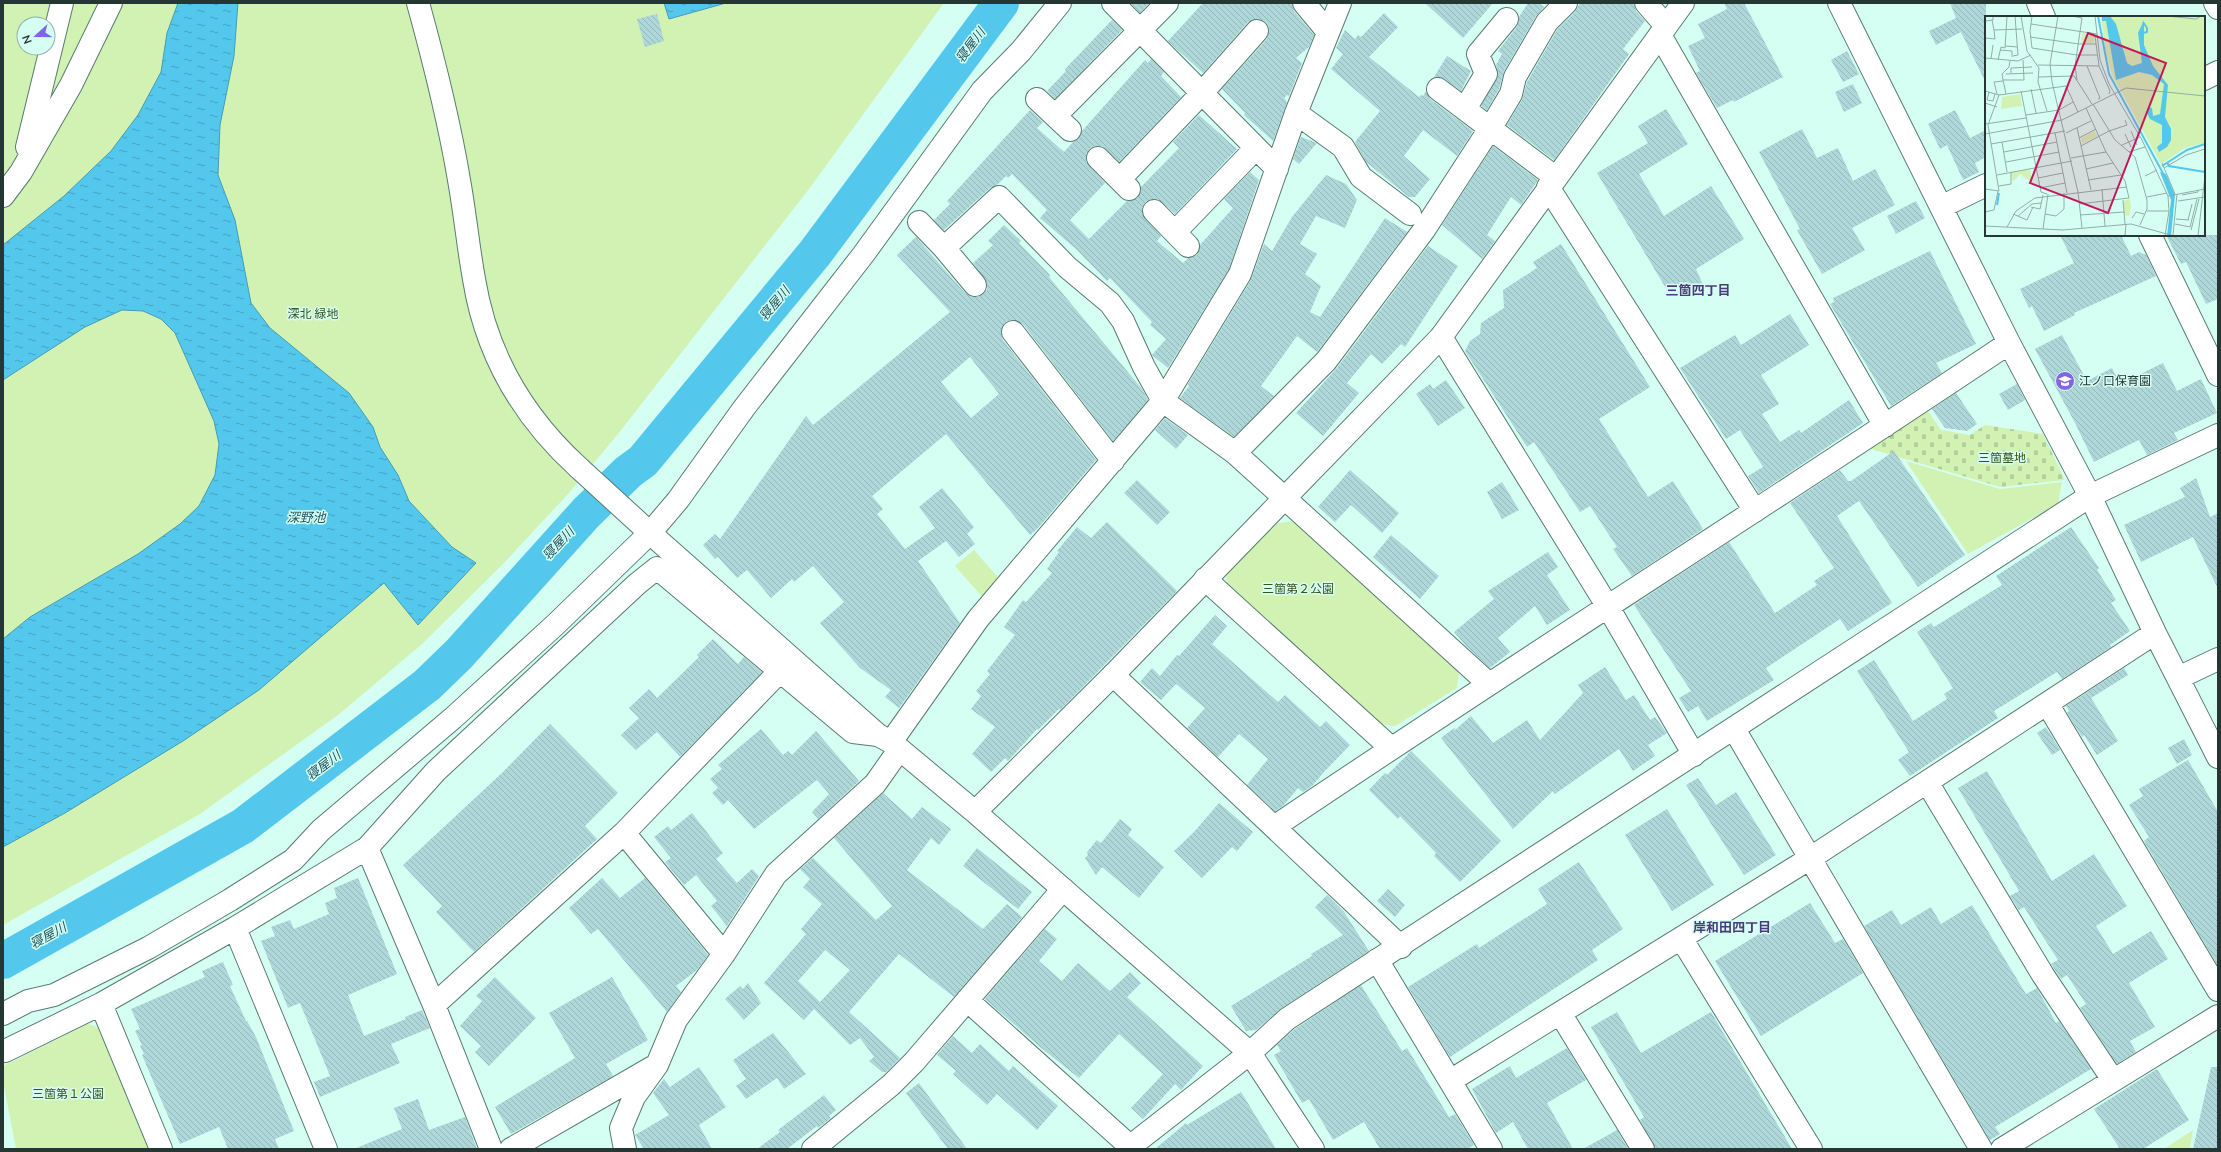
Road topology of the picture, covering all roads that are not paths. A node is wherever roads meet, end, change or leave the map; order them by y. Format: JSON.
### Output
{"nodes":[{"id":1,"x":62,"y":3,"type":"edge"},
{"id":2,"x":111,"y":3,"type":"edge"},
{"id":3,"x":418,"y":3,"type":"edge"},
{"id":4,"x":1060,"y":3,"type":"edge"},
{"id":5,"x":1113,"y":3,"type":"edge"},
{"id":6,"x":1167,"y":3,"type":"edge"},
{"id":7,"x":1304,"y":3,"type":"edge"},
{"id":8,"x":1340,"y":3,"type":"edge"},
{"id":9,"x":1566,"y":3,"type":"edge"},
{"id":10,"x":1646,"y":3,"type":"edge"},
{"id":11,"x":1682,"y":3,"type":"edge"},
{"id":12,"x":1839,"y":3,"type":"edge"},
{"id":13,"x":2038,"y":3,"type":"edge"},
{"id":14,"x":2216,"y":3,"type":"edge"},
{"id":15,"x":2218,"y":8,"type":"edge"},
{"id":16,"x":2044,"y":16,"type":"edge"},
{"id":17,"x":1507,"y":19,"type":"dead end"},
{"id":18,"x":1139,"y":29,"type":"junction"},
{"id":19,"x":1663,"y":30,"type":"junction"},
{"id":20,"x":1257,"y":31,"type":"dead end"},
{"id":21,"x":1328,"y":32,"type":"junction"},
{"id":22,"x":2218,"y":72,"type":"edge"},
{"id":23,"x":2205,"y":78,"type":"edge"},
{"id":24,"x":1438,"y":89,"type":"dead end"},
{"id":25,"x":1202,"y":93,"type":"junction"},
{"id":26,"x":1038,"y":99,"type":"dead end"},
{"id":27,"x":1465,"y":109,"type":"junction"},
{"id":28,"x":1296,"y":113,"type":"junction"},
{"id":29,"x":1490,"y":128,"type":"junction"},
{"id":30,"x":1256,"y":148,"type":"junction"},
{"id":31,"x":1098,"y":158,"type":"dead end"},
{"id":32,"x":1277,"y":169,"type":"junction"},
{"id":33,"x":21,"y":172,"type":"junction"},
{"id":34,"x":1552,"y":182,"type":"junction"},
{"id":35,"x":1985,"y":185,"type":"edge"},
{"id":36,"x":3,"y":196,"type":"edge"},
{"id":37,"x":1941,"y":207,"type":"junction"},
{"id":38,"x":1154,"y":211,"type":"dead end"},
{"id":39,"x":1410,"y":214,"type":"dead end"},
{"id":40,"x":919,"y":222,"type":"dead end"},
{"id":41,"x":2150,"y":236,"type":"edge"},
{"id":42,"x":944,"y":248,"type":"junction"},
{"id":43,"x":975,"y":285,"type":"dead end"},
{"id":44,"x":1013,"y":332,"type":"dead end"},
{"id":45,"x":1441,"y":337,"type":"junction"},
{"id":46,"x":2009,"y":343,"type":"junction"},
{"id":47,"x":2218,"y":375,"type":"edge"},
{"id":48,"x":1163,"y":401,"type":"junction"},
{"id":49,"x":1885,"y":426,"type":"junction"},
{"id":50,"x":2218,"y":435,"type":"edge"},
{"id":51,"x":1235,"y":453,"type":"junction"},
{"id":52,"x":1113,"y":461,"type":"junction"},
{"id":53,"x":2090,"y":496,"type":"junction"},
{"id":54,"x":1284,"y":497,"type":"junction"},
{"id":55,"x":1755,"y":511,"type":"junction"},
{"id":56,"x":643,"y":528,"type":"junction"},
{"id":57,"x":1205,"y":579,"type":"junction"},
{"id":58,"x":1608,"y":607,"type":"junction"},
{"id":59,"x":2155,"y":633,"type":"junction"},
{"id":60,"x":2218,"y":659,"type":"edge"},
{"id":61,"x":780,"y":671,"type":"junction"},
{"id":62,"x":1112,"y":675,"type":"junction"},
{"id":63,"x":2178,"y":678,"type":"junction"},
{"id":64,"x":1489,"y":684,"type":"junction"},
{"id":65,"x":2048,"y":705,"type":"junction"},
{"id":66,"x":1734,"y":729,"type":"junction"},
{"id":67,"x":889,"y":742,"type":"junction"},
{"id":68,"x":1391,"y":748,"type":"junction"},
{"id":69,"x":1694,"y":755,"type":"junction"},
{"id":70,"x":2218,"y":757,"type":"edge"},
{"id":71,"x":1928,"y":782,"type":"junction"},
{"id":72,"x":975,"y":812,"type":"junction"},
{"id":73,"x":1274,"y":827,"type":"junction"},
{"id":74,"x":624,"y":833,"type":"junction"},
{"id":75,"x":367,"y":848,"type":"junction"},
{"id":76,"x":1809,"y":858,"type":"junction"},
{"id":77,"x":1063,"y":889,"type":"junction"},
{"id":78,"x":235,"y":928,"type":"junction"},
{"id":79,"x":1681,"y":938,"type":"junction"},
{"id":80,"x":1401,"y":947,"type":"junction"},
{"id":81,"x":724,"y":954,"type":"junction"},
{"id":82,"x":1377,"y":960,"type":"junction"},
{"id":83,"x":2218,"y":990,"type":"edge"},
{"id":84,"x":967,"y":1000,"type":"junction"},
{"id":85,"x":101,"y":1004,"type":"junction"},
{"id":86,"x":434,"y":1005,"type":"junction"},
{"id":87,"x":1560,"y":1013,"type":"junction"},
{"id":88,"x":3,"y":1014,"type":"edge"},
{"id":89,"x":2218,"y":1016,"type":"edge"},
{"id":90,"x":5,"y":1051,"type":"dead end"},
{"id":91,"x":1250,"y":1052,"type":"junction"},
{"id":92,"x":658,"y":1065,"type":"junction"},
{"id":93,"x":2114,"y":1080,"type":"junction"},
{"id":94,"x":1450,"y":1081,"type":"junction"},
{"id":95,"x":1130,"y":1148,"type":"edge"},
{"id":96,"x":161,"y":1149,"type":"edge"},
{"id":97,"x":326,"y":1149,"type":"edge"},
{"id":98,"x":491,"y":1149,"type":"edge"},
{"id":99,"x":511,"y":1149,"type":"edge"},
{"id":100,"x":625,"y":1149,"type":"edge"},
{"id":101,"x":813,"y":1149,"type":"edge"},
{"id":102,"x":1313,"y":1149,"type":"edge"},
{"id":103,"x":1490,"y":1149,"type":"edge"},
{"id":104,"x":1643,"y":1149,"type":"edge"},
{"id":105,"x":1811,"y":1149,"type":"edge"},
{"id":106,"x":1982,"y":1149,"type":"edge"},
{"id":107,"x":2002,"y":1149,"type":"edge"}],
"edges":[{"from":1,"to":33,"type":"street"},
{"from":2,"to":33,"type":"street"},
{"from":3,"to":56,"type":"street"},
{"from":4,"to":56,"type":"street"},
{"from":5,"to":18,"type":"street"},
{"from":6,"to":18,"type":"street"},
{"from":7,"to":21,"type":"street"},
{"from":8,"to":21,"type":"street"},
{"from":9,"to":29,"type":"street"},
{"from":10,"to":19,"type":"street"},
{"from":11,"to":19,"type":"street"},
{"from":12,"to":37,"type":"street"},
{"from":13,"to":16,"type":"street"},
{"from":14,"to":15,"type":"street"},
{"from":17,"to":27,"type":"street"},
{"from":18,"to":25,"type":"street"},
{"from":18,"to":26,"type":"street"},
{"from":19,"to":34,"type":"street"},
{"from":19,"to":49,"type":"street"},
{"from":20,"to":25,"type":"street"},
{"from":21,"to":28,"type":"street"},
{"from":22,"to":23,"type":"street"},
{"from":24,"to":27,"type":"street"},
{"from":25,"to":30,"type":"street"},
{"from":25,"to":31,"type":"street"},
{"from":27,"to":29,"type":"street"},
{"from":28,"to":32,"type":"street"},
{"from":28,"to":39,"type":"street"},
{"from":29,"to":34,"type":"street"},
{"from":29,"to":51,"type":"street"},
{"from":30,"to":32,"type":"street"},
{"from":30,"to":38,"type":"street"},
{"from":32,"to":48,"type":"street"},
{"from":33,"to":36,"type":"street"},
{"from":34,"to":45,"type":"street"},
{"from":34,"to":55,"type":"street"},
{"from":35,"to":37,"type":"street"},
{"from":37,"to":46,"type":"street"},
{"from":40,"to":42,"type":"street"},
{"from":41,"to":47,"type":"street"},
{"from":42,"to":43,"type":"street"},
{"from":42,"to":48,"type":"street"},
{"from":44,"to":52,"type":"street"},
{"from":45,"to":54,"type":"street"},
{"from":45,"to":58,"type":"street"},
{"from":46,"to":49,"type":"street"},
{"from":46,"to":53,"type":"street"},
{"from":48,"to":51,"type":"street"},
{"from":48,"to":52,"type":"street"},
{"from":49,"to":55,"type":"street"},
{"from":50,"to":53,"type":"street"},
{"from":51,"to":54,"type":"street"},
{"from":52,"to":67,"type":"street"},
{"from":53,"to":59,"type":"street"},
{"from":53,"to":66,"type":"street"},
{"from":54,"to":57,"type":"street"},
{"from":54,"to":64,"type":"street"},
{"from":55,"to":58,"type":"street"},
{"from":56,"to":67,"type":"street"},
{"from":56,"to":88,"type":"street"},
{"from":57,"to":62,"type":"street"},
{"from":57,"to":68,"type":"street"},
{"from":58,"to":64,"type":"street"},
{"from":58,"to":69,"type":"street"},
{"from":59,"to":63,"type":"street"},
{"from":59,"to":65,"type":"street"},
{"from":60,"to":63,"type":"street"},
{"from":61,"to":67,"type":"street"},
{"from":61,"to":74,"type":"street"},
{"from":61,"to":75,"type":"street"},
{"from":62,"to":72,"type":"street"},
{"from":62,"to":73,"type":"street"},
{"from":63,"to":70,"type":"street"},
{"from":64,"to":68,"type":"street"},
{"from":65,"to":71,"type":"street"},
{"from":65,"to":83,"type":"street"},
{"from":66,"to":69,"type":"street"},
{"from":66,"to":76,"type":"street"},
{"from":67,"to":72,"type":"street"},
{"from":67,"to":81,"type":"street"},
{"from":68,"to":73,"type":"street"},
{"from":69,"to":80,"type":"street"},
{"from":71,"to":76,"type":"street"},
{"from":71,"to":93,"type":"street"},
{"from":72,"to":77,"type":"street"},
{"from":73,"to":80,"type":"street"},
{"from":74,"to":81,"type":"street"},
{"from":74,"to":86,"type":"street"},
{"from":75,"to":78,"type":"street"},
{"from":75,"to":86,"type":"street"},
{"from":76,"to":79,"type":"street"},
{"from":76,"to":106,"type":"street"},
{"from":77,"to":84,"type":"street"},
{"from":77,"to":91,"type":"street"},
{"from":78,"to":85,"type":"street"},
{"from":78,"to":97,"type":"street"},
{"from":79,"to":87,"type":"street"},
{"from":79,"to":105,"type":"street"},
{"from":80,"to":82,"type":"street"},
{"from":81,"to":92,"type":"street"},
{"from":82,"to":91,"type":"street"},
{"from":82,"to":94,"type":"street"},
{"from":84,"to":95,"type":"street"},
{"from":84,"to":101,"type":"street"},
{"from":85,"to":90,"type":"street"},
{"from":85,"to":96,"type":"street"},
{"from":86,"to":98,"type":"street"},
{"from":87,"to":94,"type":"street"},
{"from":87,"to":104,"type":"street"},
{"from":89,"to":93,"type":"street"},
{"from":91,"to":95,"type":"street"},
{"from":91,"to":102,"type":"street"},
{"from":92,"to":99,"type":"street"},
{"from":92,"to":100,"type":"street"},
{"from":93,"to":107,"type":"street"},
{"from":94,"to":103,"type":"street"}]}
